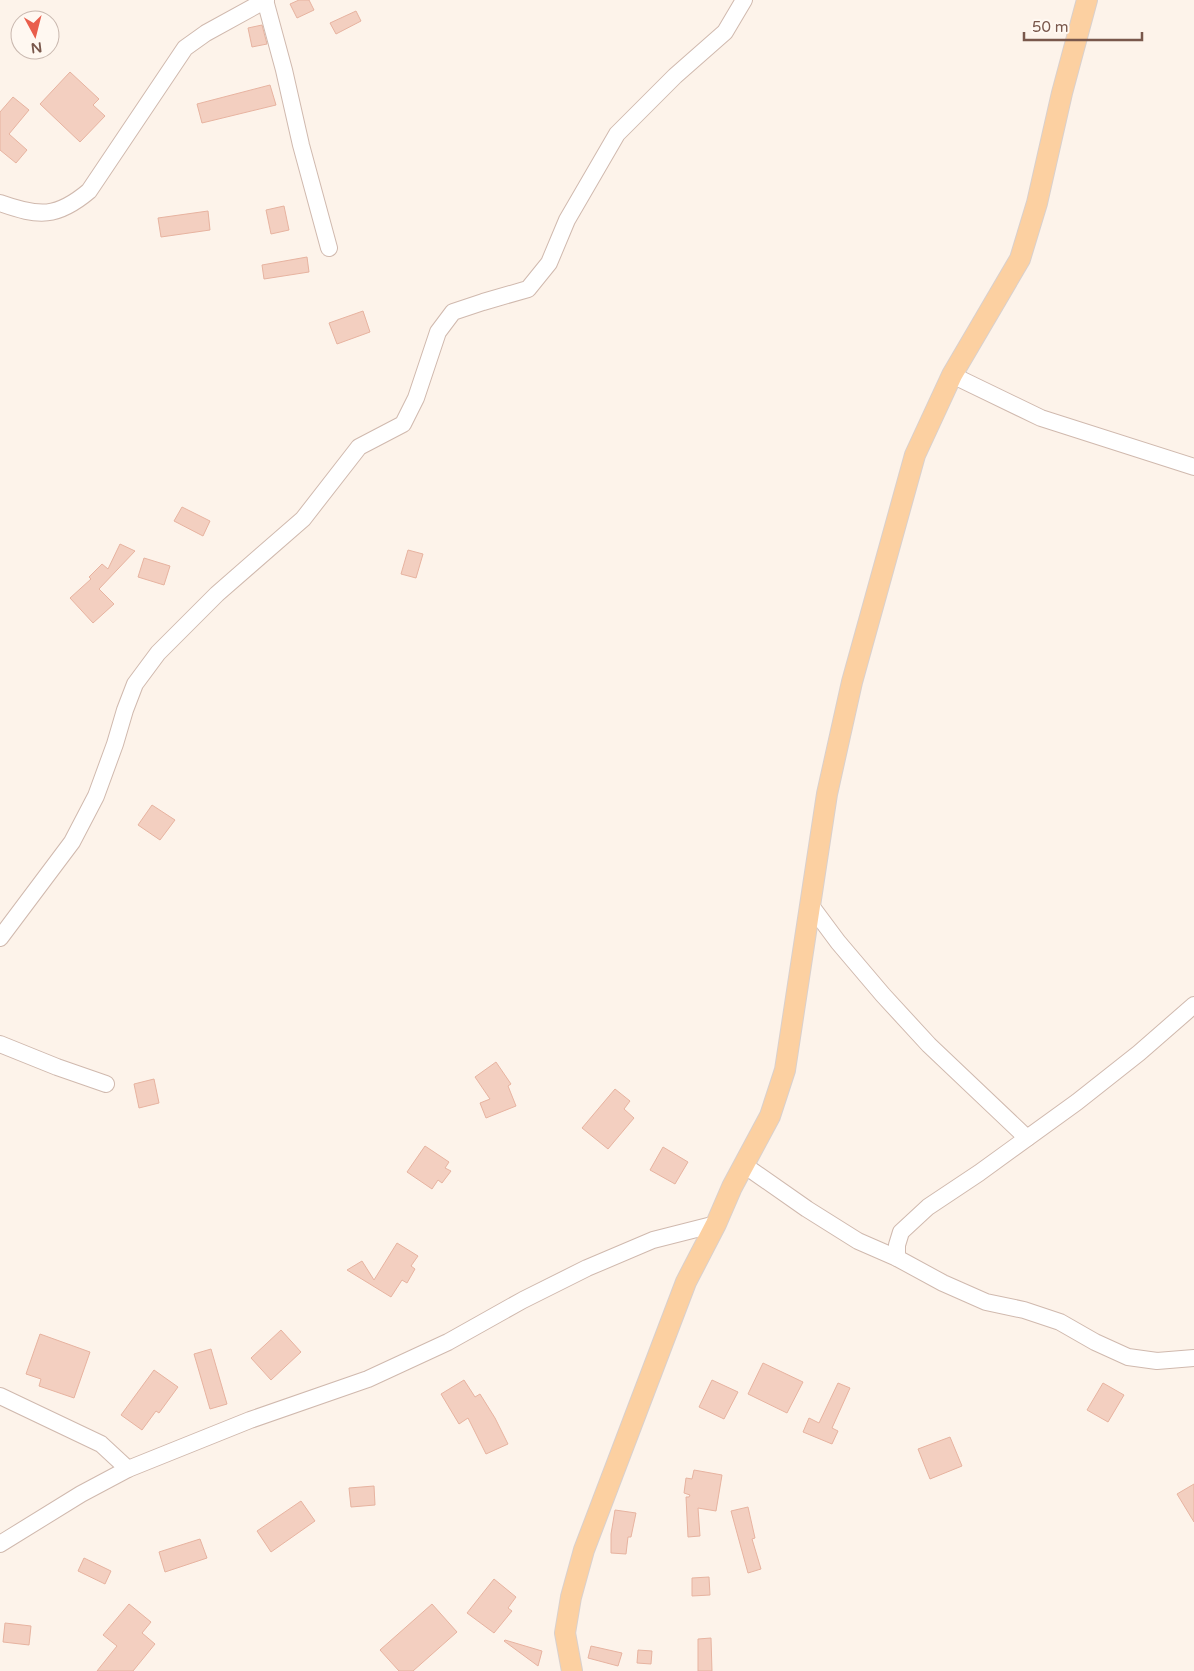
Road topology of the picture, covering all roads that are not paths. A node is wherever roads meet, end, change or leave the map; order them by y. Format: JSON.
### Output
{"nodes":[{"id":1,"x":266,"y":0,"type":"edge"},
{"id":2,"x":744,"y":0,"type":"edge"},
{"id":3,"x":1087,"y":0,"type":"edge"},
{"id":4,"x":0,"y":203,"type":"edge"},
{"id":5,"x":329,"y":248,"type":"dead end"},
{"id":6,"x":952,"y":375,"type":"junction"},
{"id":7,"x":1194,"y":467,"type":"edge"},
{"id":8,"x":809,"y":903,"type":"junction"},
{"id":9,"x":0,"y":938,"type":"edge"},
{"id":10,"x":1194,"y":1005,"type":"edge"},
{"id":11,"x":0,"y":1044,"type":"edge"},
{"id":12,"x":106,"y":1084,"type":"dead end"},
{"id":13,"x":1027,"y":1138,"type":"junction"},
{"id":14,"x":744,"y":1165,"type":"junction"},
{"id":15,"x":716,"y":1224,"type":"junction"},
{"id":16,"x":897,"y":1258,"type":"junction"},
{"id":17,"x":1194,"y":1358,"type":"edge"},
{"id":18,"x":0,"y":1396,"type":"edge"},
{"id":19,"x":128,"y":1469,"type":"junction"},
{"id":20,"x":0,"y":1544,"type":"edge"},
{"id":21,"x":572,"y":1671,"type":"edge"}],
"edges":[{"from":1,"to":4,"type":"street"},
{"from":1,"to":5,"type":"street"},
{"from":2,"to":9,"type":"street"},
{"from":3,"to":6,"type":"main road"},
{"from":6,"to":7,"type":"street"},
{"from":6,"to":8,"type":"main road"},
{"from":8,"to":13,"type":"street"},
{"from":8,"to":14,"type":"main road"},
{"from":10,"to":13,"type":"street"},
{"from":11,"to":12,"type":"street"},
{"from":13,"to":16,"type":"street"},
{"from":14,"to":15,"type":"main road"},
{"from":14,"to":16,"type":"street"},
{"from":15,"to":19,"type":"street"},
{"from":15,"to":21,"type":"main road"},
{"from":16,"to":17,"type":"street"},
{"from":18,"to":19,"type":"street"},
{"from":19,"to":20,"type":"street"}]}
